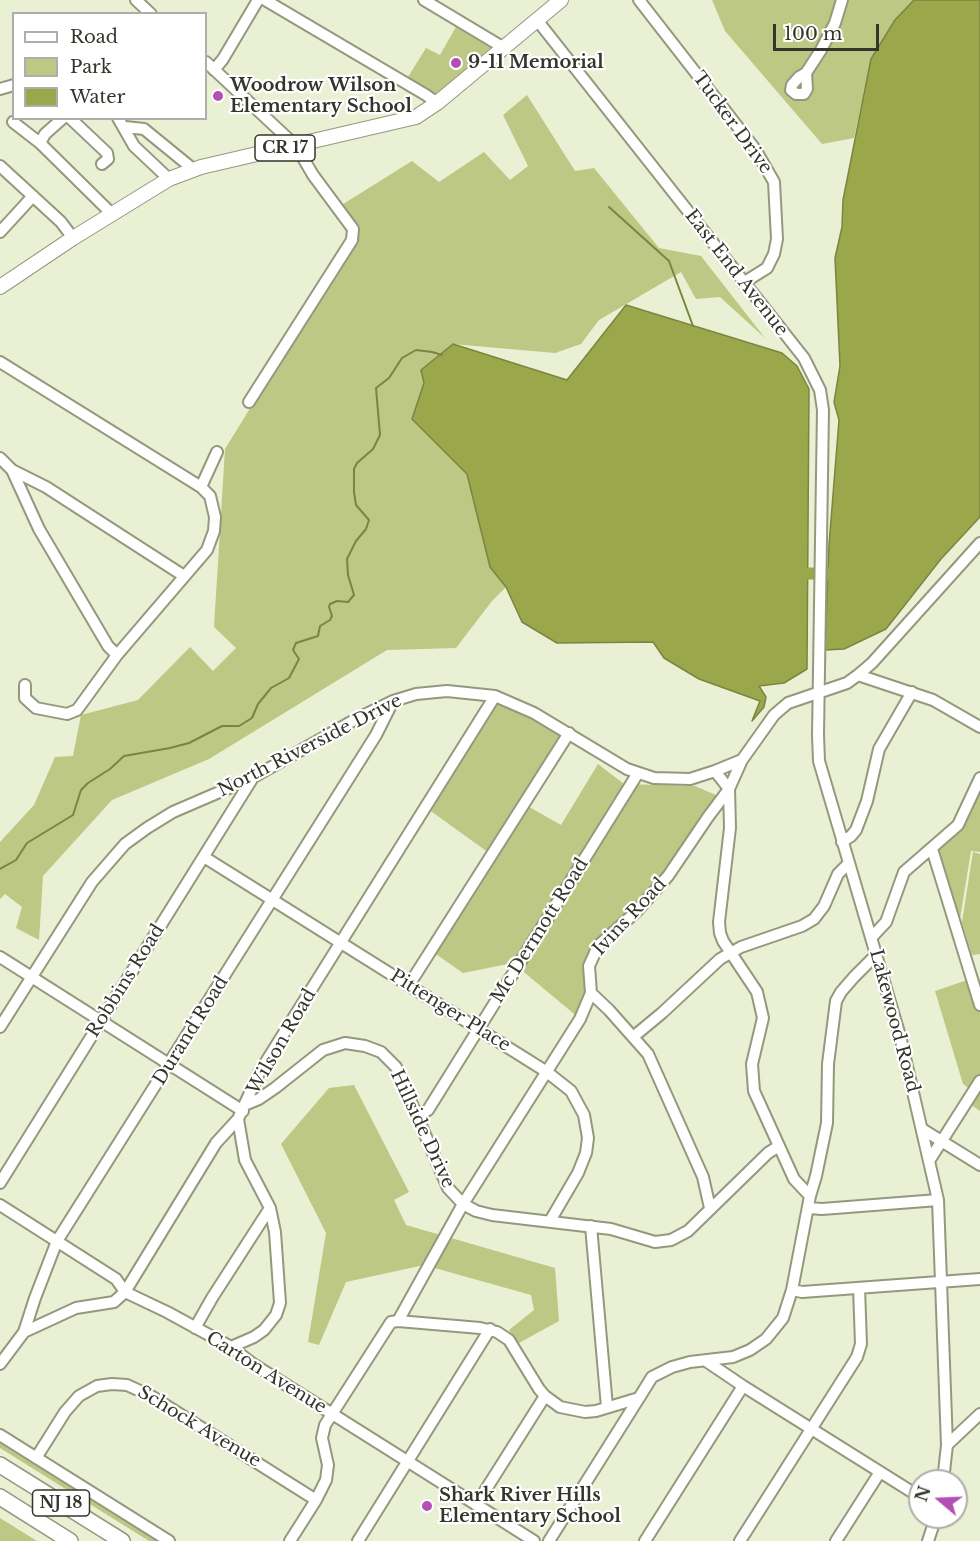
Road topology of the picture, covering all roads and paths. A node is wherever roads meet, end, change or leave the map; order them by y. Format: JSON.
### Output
{"nodes":[{"id":1,"x":136,"y":0,"type":"edge"},
{"id":2,"x":258,"y":0,"type":"edge"},
{"id":3,"x":265,"y":0,"type":"edge"},
{"id":4,"x":424,"y":0,"type":"edge"},
{"id":5,"x":561,"y":0,"type":"edge"},
{"id":6,"x":639,"y":0,"type":"edge"},
{"id":7,"x":843,"y":0,"type":"edge"},
{"id":8,"x":149,"y":12,"type":"edge"},
{"id":9,"x":537,"y":20,"type":"junction"},
{"id":10,"x":504,"y":48,"type":"junction"},
{"id":11,"x":207,"y":63,"type":"edge"},
{"id":12,"x":214,"y":70,"type":"junction"},
{"id":13,"x":806,"y":73,"type":"dead end"},
{"id":14,"x":437,"y":103,"type":"junction"},
{"id":15,"x":72,"y":120,"type":"edge"},
{"id":16,"x":56,"y":121,"type":"edge"},
{"id":17,"x":13,"y":122,"type":"dead end"},
{"id":18,"x":121,"y":123,"type":"edge"},
{"id":19,"x":40,"y":143,"type":"junction"},
{"id":20,"x":296,"y":146,"type":"junction"},
{"id":21,"x":102,"y":164,"type":"dead end"},
{"id":22,"x":0,"y":166,"type":"edge"},
{"id":23,"x":194,"y":169,"type":"junction"},
{"id":24,"x":169,"y":179,"type":"junction"},
{"id":25,"x":33,"y":196,"type":"junction"},
{"id":26,"x":112,"y":214,"type":"junction"},
{"id":27,"x":0,"y":232,"type":"edge"},
{"id":28,"x":73,"y":238,"type":"junction"},
{"id":29,"x":743,"y":283,"type":"junction"},
{"id":30,"x":0,"y":287,"type":"edge"},
{"id":31,"x":0,"y":362,"type":"edge"},
{"id":32,"x":249,"y":402,"type":"dead end"},
{"id":33,"x":217,"y":452,"type":"dead end"},
{"id":34,"x":0,"y":458,"type":"edge"},
{"id":35,"x":12,"y":471,"type":"junction"},
{"id":36,"x":201,"y":487,"type":"junction"},
{"id":37,"x":980,"y":543,"type":"edge"},
{"id":38,"x":820,"y":567,"type":"joint"},
{"id":39,"x":184,"y":576,"type":"junction"},
{"id":40,"x":117,"y":655,"type":"junction"},
{"id":41,"x":858,"y":675,"type":"junction"},
{"id":42,"x":25,"y":685,"type":"dead end"},
{"id":43,"x":819,"y":692,"type":"junction"},
{"id":44,"x":912,"y":692,"type":"junction"},
{"id":45,"x":495,"y":696,"type":"junction"},
{"id":46,"x":393,"y":701,"type":"junction"},
{"id":47,"x":980,"y":727,"type":"edge"},
{"id":48,"x":568,"y":734,"type":"junction"},
{"id":49,"x":742,"y":760,"type":"junction"},
{"id":50,"x":716,"y":771,"type":"junction"},
{"id":51,"x":638,"y":773,"type":"junction"},
{"id":52,"x":252,"y":778,"type":"junction"},
{"id":53,"x":980,"y":778,"type":"edge"},
{"id":54,"x":729,"y":789,"type":"junction"},
{"id":55,"x":842,"y":842,"type":"junction"},
{"id":56,"x":932,"y":849,"type":"junction"},
{"id":57,"x":204,"y":856,"type":"junction"},
{"id":58,"x":849,"y":863,"type":"junction"},
{"id":59,"x":273,"y":899,"type":"junction"},
{"id":60,"x":871,"y":938,"type":"junction"},
{"id":61,"x":342,"y":942,"type":"junction"},
{"id":62,"x":730,"y":953,"type":"junction"},
{"id":63,"x":876,"y":955,"type":"junction"},
{"id":64,"x":0,"y":957,"type":"edge"},
{"id":65,"x":32,"y":977,"type":"junction"},
{"id":66,"x":409,"y":985,"type":"junction"},
{"id":67,"x":591,"y":993,"type":"junction"},
{"id":68,"x":980,"y":1005,"type":"edge"},
{"id":69,"x":102,"y":1021,"type":"junction"},
{"id":70,"x":0,"y":1027,"type":"edge"},
{"id":71,"x":478,"y":1029,"type":"junction"},
{"id":72,"x":633,"y":1037,"type":"junction"},
{"id":73,"x":170,"y":1064,"type":"junction"},
{"id":74,"x":547,"y":1072,"type":"junction"},
{"id":75,"x":980,"y":1081,"type":"edge"},
{"id":76,"x":242,"y":1111,"type":"junction"},
{"id":77,"x":418,"y":1116,"type":"junction"},
{"id":78,"x":922,"y":1129,"type":"junction"},
{"id":79,"x":942,"y":1141,"type":"junction"},
{"id":80,"x":778,"y":1146,"type":"junction"},
{"id":81,"x":929,"y":1161,"type":"junction"},
{"id":82,"x":980,"y":1165,"type":"edge"},
{"id":83,"x":0,"y":1183,"type":"edge"},
{"id":84,"x":810,"y":1196,"type":"junction"},
{"id":85,"x":938,"y":1200,"type":"junction"},
{"id":86,"x":463,"y":1204,"type":"junction"},
{"id":87,"x":0,"y":1205,"type":"edge"},
{"id":88,"x":270,"y":1208,"type":"junction"},
{"id":89,"x":710,"y":1208,"type":"junction"},
{"id":90,"x":809,"y":1208,"type":"junction"},
{"id":91,"x":550,"y":1221,"type":"junction"},
{"id":92,"x":591,"y":1226,"type":"junction"},
{"id":93,"x":57,"y":1241,"type":"junction"},
{"id":94,"x":980,"y":1279,"type":"edge"},
{"id":95,"x":941,"y":1282,"type":"junction"},
{"id":96,"x":859,"y":1288,"type":"junction"},
{"id":97,"x":792,"y":1290,"type":"junction"},
{"id":98,"x":125,"y":1292,"type":"junction"},
{"id":99,"x":398,"y":1321,"type":"junction"},
{"id":100,"x":195,"y":1328,"type":"junction"},
{"id":101,"x":490,"y":1329,"type":"junction"},
{"id":102,"x":24,"y":1332,"type":"junction"},
{"id":103,"x":231,"y":1347,"type":"junction"},
{"id":104,"x":706,"y":1360,"type":"junction"},
{"id":105,"x":0,"y":1364,"type":"edge"},
{"id":106,"x":743,"y":1386,"type":"junction"},
{"id":107,"x":545,"y":1396,"type":"junction"},
{"id":108,"x":639,"y":1398,"type":"junction"},
{"id":109,"x":607,"y":1407,"type":"junction"},
{"id":110,"x":332,"y":1414,"type":"junction"},
{"id":111,"x":980,"y":1414,"type":"edge"},
{"id":112,"x":811,"y":1428,"type":"junction"},
{"id":113,"x":0,"y":1435,"type":"edge"},
{"id":114,"x":946,"y":1445,"type":"junction"},
{"id":115,"x":36,"y":1458,"type":"junction"},
{"id":116,"x":408,"y":1462,"type":"junction"},
{"id":117,"x":0,"y":1465,"type":"edge"},
{"id":118,"x":945,"y":1469,"type":"edge"},
{"id":119,"x":880,"y":1472,"type":"junction"},
{"id":120,"x":908,"y":1490,"type":"edge"},
{"id":121,"x":0,"y":1497,"type":"edge"},
{"id":122,"x":316,"y":1500,"type":"junction"},
{"id":123,"x":476,"y":1505,"type":"junction"},
{"id":124,"x":70,"y":1541,"type":"edge"},
{"id":125,"x":122,"y":1541,"type":"edge"},
{"id":126,"x":169,"y":1541,"type":"edge"},
{"id":127,"x":290,"y":1541,"type":"edge"},
{"id":128,"x":358,"y":1541,"type":"edge"},
{"id":129,"x":534,"y":1541,"type":"edge"},
{"id":130,"x":549,"y":1541,"type":"edge"},
{"id":131,"x":645,"y":1541,"type":"edge"},
{"id":132,"x":740,"y":1541,"type":"edge"},
{"id":133,"x":836,"y":1541,"type":"edge"}],
"edges":[{"from":1,"to":8,"type":"street"},
{"from":2,"to":12,"type":"street"},
{"from":3,"to":14,"type":"street"},
{"from":4,"to":10,"type":"street"},
{"from":5,"to":9,"type":"main road","number":"CR 17"},
{"from":6,"to":29,"type":"street","name":"Tucker Drive"},
{"from":7,"to":13,"type":"street"},
{"from":9,"to":10,"type":"main road","number":"CR 17"},
{"from":9,"to":29,"type":"street","name":"East End Avenue"},
{"from":10,"to":14,"type":"main road","number":"CR 17"},
{"from":11,"to":12,"type":"street"},
{"from":12,"to":20,"type":"street"},
{"from":14,"to":20,"type":"main road","number":"CR 17"},
{"from":15,"to":21,"type":"street"},
{"from":16,"to":19,"type":"street"},
{"from":17,"to":19,"type":"street"},
{"from":18,"to":23,"type":"street"},
{"from":18,"to":24,"type":"street"},
{"from":19,"to":26,"type":"street"},
{"from":20,"to":23,"type":"main road","number":"CR 17"},
{"from":20,"to":32,"type":"street"},
{"from":22,"to":25,"type":"street"},
{"from":23,"to":24,"type":"main road","number":"CR 17"},
{"from":24,"to":26,"type":"main road","number":"CR 17"},
{"from":25,"to":27,"type":"street"},
{"from":25,"to":28,"type":"street"},
{"from":26,"to":28,"type":"main road","number":"CR 17"},
{"from":28,"to":30,"type":"main road","number":"CR 17"},
{"from":29,"to":38,"type":"street","name":"East End Avenue"},
{"from":31,"to":36,"type":"street"},
{"from":33,"to":36,"type":"street"},
{"from":34,"to":35,"type":"street"},
{"from":35,"to":39,"type":"street"},
{"from":35,"to":40,"type":"street"},
{"from":36,"to":39,"type":"street"},
{"from":37,"to":41,"type":"street","name":"Ivins Road"},
{"from":38,"to":43,"type":"street","name":"Lakewood Road"},
{"from":39,"to":40,"type":"street"},
{"from":40,"to":42,"type":"street"},
{"from":41,"to":43,"type":"street","name":"Ivins Road"},
{"from":41,"to":44,"type":"street"},
{"from":43,"to":49,"type":"street","name":"Ivins Road"},
{"from":43,"to":55,"type":"street","name":"Lakewood Road"},
{"from":44,"to":47,"type":"street"},
{"from":44,"to":55,"type":"street"},
{"from":45,"to":46,"type":"street","name":"North Riverside Drive"},
{"from":45,"to":48,"type":"street","name":"North Riverside Drive"},
{"from":45,"to":61,"type":"street","name":"Wilson Road"},
{"from":46,"to":52,"type":"street","name":"North Riverside Drive"},
{"from":46,"to":59,"type":"street","name":"Durand Road"},
{"from":48,"to":51,"type":"street","name":"North Riverside Drive"},
{"from":48,"to":66,"type":"street"},
{"from":49,"to":50,"type":"street","name":"North Riverside Drive"},
{"from":49,"to":54,"type":"street","name":"Ivins Road"},
{"from":50,"to":51,"type":"street","name":"North Riverside Drive"},
{"from":50,"to":54,"type":"street"},
{"from":51,"to":71,"type":"street","name":"Mc Dermott Road"},
{"from":52,"to":57,"type":"street","name":"Robbins Road"},
{"from":52,"to":65,"type":"street","name":"North Riverside Drive"},
{"from":53,"to":56,"type":"street"},
{"from":54,"to":62,"type":"street"},
{"from":54,"to":67,"type":"street","name":"Ivins Road"},
{"from":55,"to":58,"type":"street","name":"Lakewood Road"},
{"from":56,"to":60,"type":"street"},
{"from":56,"to":68,"type":"street"},
{"from":57,"to":59,"type":"street","name":"Pittenger Place"},
{"from":57,"to":69,"type":"street","name":"Robbins Road"},
{"from":58,"to":60,"type":"street","name":"Lakewood Road"},
{"from":58,"to":62,"type":"street"},
{"from":59,"to":61,"type":"street","name":"Pittenger Place"},
{"from":59,"to":73,"type":"street","name":"Durand Road"},
{"from":60,"to":63,"type":"street","name":"Lakewood Road"},
{"from":61,"to":66,"type":"street","name":"Pittenger Place"},
{"from":61,"to":76,"type":"street","name":"Wilson Road"},
{"from":62,"to":72,"type":"street"},
{"from":62,"to":80,"type":"street"},
{"from":63,"to":78,"type":"street","name":"Lakewood Road"},
{"from":63,"to":84,"type":"street"},
{"from":64,"to":65,"type":"street"},
{"from":65,"to":69,"type":"street"},
{"from":65,"to":70,"type":"street","name":"North Riverside Drive"},
{"from":66,"to":71,"type":"street","name":"Pittenger Place"},
{"from":67,"to":72,"type":"street"},
{"from":67,"to":74,"type":"street","name":"Ivins Road"},
{"from":69,"to":73,"type":"street"},
{"from":69,"to":83,"type":"street","name":"Robbins Road"},
{"from":71,"to":74,"type":"street","name":"Pittenger Place"},
{"from":71,"to":77,"type":"street","name":"Mc Dermott Road"},
{"from":72,"to":89,"type":"street"},
{"from":73,"to":76,"type":"street"},
{"from":73,"to":93,"type":"street","name":"Durand Road"},
{"from":74,"to":86,"type":"street","name":"Ivins Road"},
{"from":74,"to":91,"type":"street","name":"Pittenger Place"},
{"from":75,"to":79,"type":"street"},
{"from":76,"to":77,"type":"street","name":"Hillside Drive"},
{"from":76,"to":88,"type":"street"},
{"from":76,"to":98,"type":"street","name":"Wilson Road"},
{"from":77,"to":86,"type":"street","name":"Hillside Drive"},
{"from":78,"to":79,"type":"street"},
{"from":78,"to":81,"type":"street","name":"Lakewood Road"},
{"from":79,"to":81,"type":"street"},
{"from":79,"to":82,"type":"street"},
{"from":80,"to":84,"type":"street"},
{"from":80,"to":89,"type":"street","name":"Hillside Drive"},
{"from":81,"to":85,"type":"street","name":"Lakewood Road"},
{"from":84,"to":90,"type":"street"},
{"from":85,"to":90,"type":"street"},
{"from":85,"to":95,"type":"street","name":"Lakewood Road"},
{"from":86,"to":91,"type":"street","name":"Hillside Drive"},
{"from":86,"to":99,"type":"street","name":"Ivins Road"},
{"from":87,"to":93,"type":"street","name":"Carton Avenue"},
{"from":88,"to":100,"type":"street"},
{"from":88,"to":103,"type":"street"},
{"from":89,"to":92,"type":"street","name":"Hillside Drive"},
{"from":90,"to":97,"type":"street"},
{"from":91,"to":92,"type":"street","name":"Hillside Drive"},
{"from":92,"to":109,"type":"street"},
{"from":93,"to":98,"type":"street","name":"Carton Avenue"},
{"from":93,"to":102,"type":"street","name":"Durand Road"},
{"from":94,"to":95,"type":"street"},
{"from":95,"to":96,"type":"street"},
{"from":95,"to":114,"type":"street","name":"Lakewood Road"},
{"from":96,"to":97,"type":"street"},
{"from":96,"to":112,"type":"street"},
{"from":97,"to":104,"type":"street"},
{"from":98,"to":100,"type":"street","name":"Carton Avenue"},
{"from":98,"to":102,"type":"street"},
{"from":99,"to":101,"type":"street"},
{"from":99,"to":110,"type":"street","name":"Ivins Road"},
{"from":100,"to":103,"type":"street","name":"Carton Avenue"},
{"from":101,"to":107,"type":"street"},
{"from":101,"to":116,"type":"street"},
{"from":102,"to":105,"type":"street","name":"Durand Road"},
{"from":103,"to":110,"type":"street","name":"Carton Avenue"},
{"from":104,"to":106,"type":"street"},
{"from":104,"to":108,"type":"street"},
{"from":106,"to":112,"type":"street"},
{"from":106,"to":131,"type":"street"},
{"from":107,"to":109,"type":"street"},
{"from":107,"to":123,"type":"street"},
{"from":108,"to":109,"type":"street"},
{"from":108,"to":130,"type":"street"},
{"from":110,"to":116,"type":"street","name":"Carton Avenue"},
{"from":110,"to":122,"type":"street","name":"Ivins Road"},
{"from":111,"to":114,"type":"street"},
{"from":112,"to":119,"type":"street"},
{"from":112,"to":132,"type":"street"},
{"from":113,"to":115,"type":"street"},
{"from":114,"to":118,"type":"street","name":"Lakewood Road"},
{"from":115,"to":122,"type":"street","name":"Schock Avenue"},
{"from":115,"to":126,"type":"street"},
{"from":116,"to":123,"type":"street","name":"Carton Avenue"},
{"from":116,"to":128,"type":"street"},
{"from":117,"to":125,"type":"highway","number":"NJ 18"},
{"from":119,"to":120,"type":"street"},
{"from":119,"to":133,"type":"street"},
{"from":121,"to":124,"type":"highway","number":"NJ 18"},
{"from":122,"to":127,"type":"street","name":"Ivins Road"},
{"from":123,"to":129,"type":"street","name":"Carton Avenue"}]}
